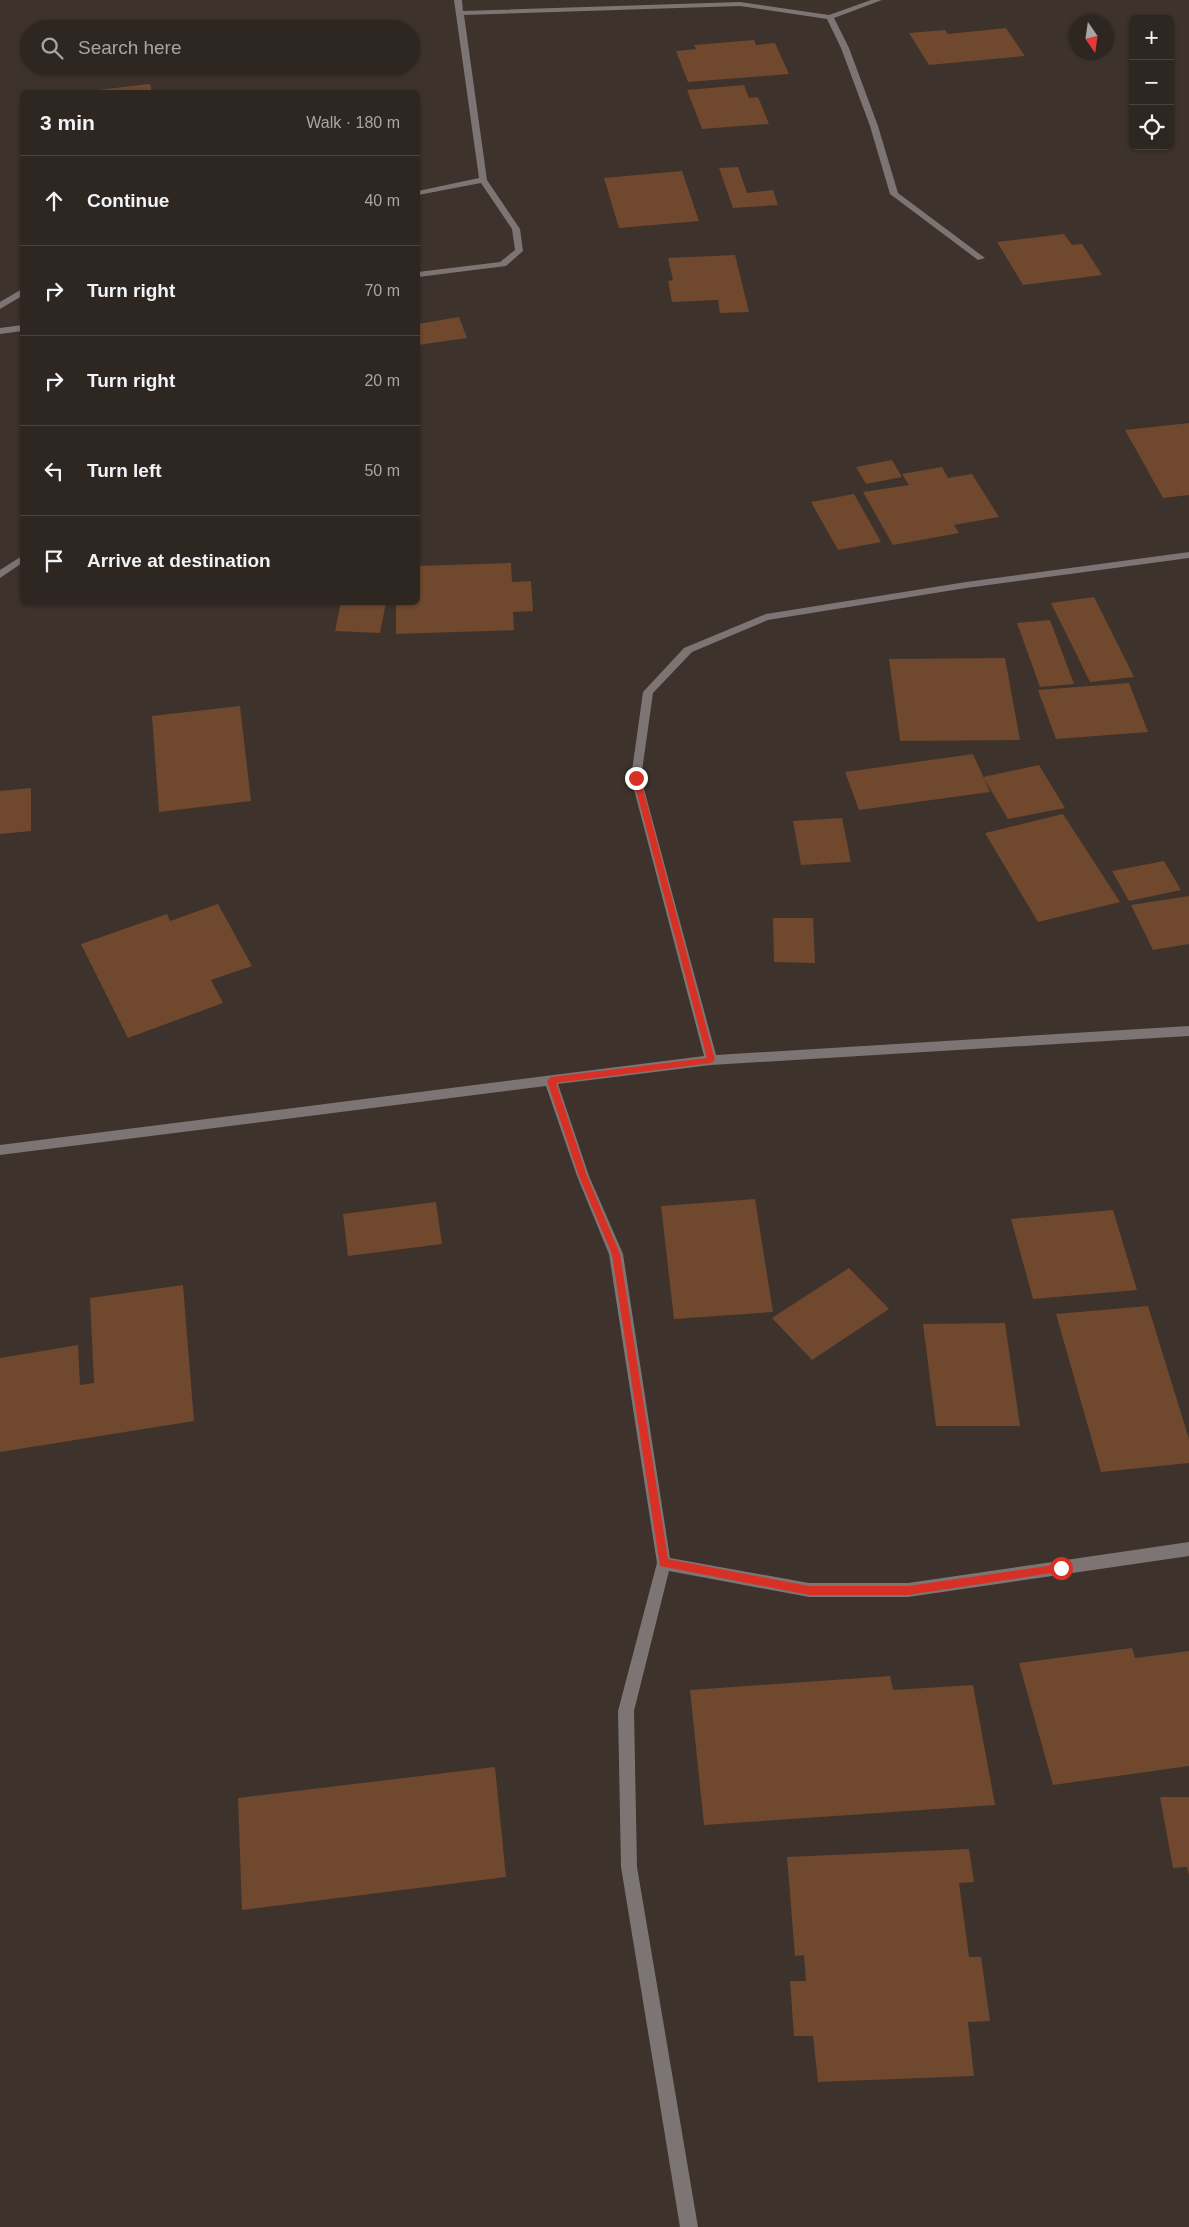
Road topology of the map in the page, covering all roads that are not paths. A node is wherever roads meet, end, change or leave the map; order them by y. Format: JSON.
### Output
{"nodes":[{"id":1,"x":458,"y":0,"type":"edge"},
{"id":2,"x":878,"y":0,"type":"edge"},
{"id":3,"x":460,"y":13,"type":"junction"},
{"id":4,"x":830,"y":17,"type":"junction"},
{"id":5,"x":484,"y":180,"type":"junction"},
{"id":6,"x":420,"y":193,"type":"edge"},
{"id":7,"x":980,"y":258,"type":"dead end"},
{"id":8,"x":420,"y":275,"type":"edge"},
{"id":9,"x":20,"y":293,"type":"edge"},
{"id":10,"x":0,"y":306,"type":"edge"},
{"id":11,"x":20,"y":328,"type":"edge"},
{"id":12,"x":0,"y":331,"type":"edge"},
{"id":13,"x":1189,"y":556,"type":"edge"},
{"id":14,"x":20,"y":560,"type":"edge"},
{"id":15,"x":0,"y":575,"type":"edge"},
{"id":16,"x":1189,"y":1031,"type":"edge"},
{"id":17,"x":711,"y":1060,"type":"junction"},
{"id":18,"x":551,"y":1081,"type":"junction"},
{"id":19,"x":0,"y":1150,"type":"edge"},
{"id":20,"x":1189,"y":1548,"type":"edge"},
{"id":21,"x":664,"y":1563,"type":"junction"},
{"id":22,"x":689,"y":2227,"type":"edge"}],
"edges":[{"from":1,"to":3,"type":"street"},
{"from":2,"to":4,"type":"street"},
{"from":3,"to":4,"type":"street"},
{"from":3,"to":5,"type":"street"},
{"from":4,"to":7,"type":"street"},
{"from":5,"to":6,"type":"street"},
{"from":5,"to":8,"type":"street"},
{"from":9,"to":10,"type":"street"},
{"from":11,"to":12,"type":"street"},
{"from":13,"to":17,"type":"street"},
{"from":14,"to":15,"type":"street"},
{"from":16,"to":17,"type":"street"},
{"from":17,"to":18,"type":"street"},
{"from":18,"to":19,"type":"street"},
{"from":18,"to":21,"type":"street"},
{"from":20,"to":21,"type":"street"},
{"from":21,"to":22,"type":"street"}]}
